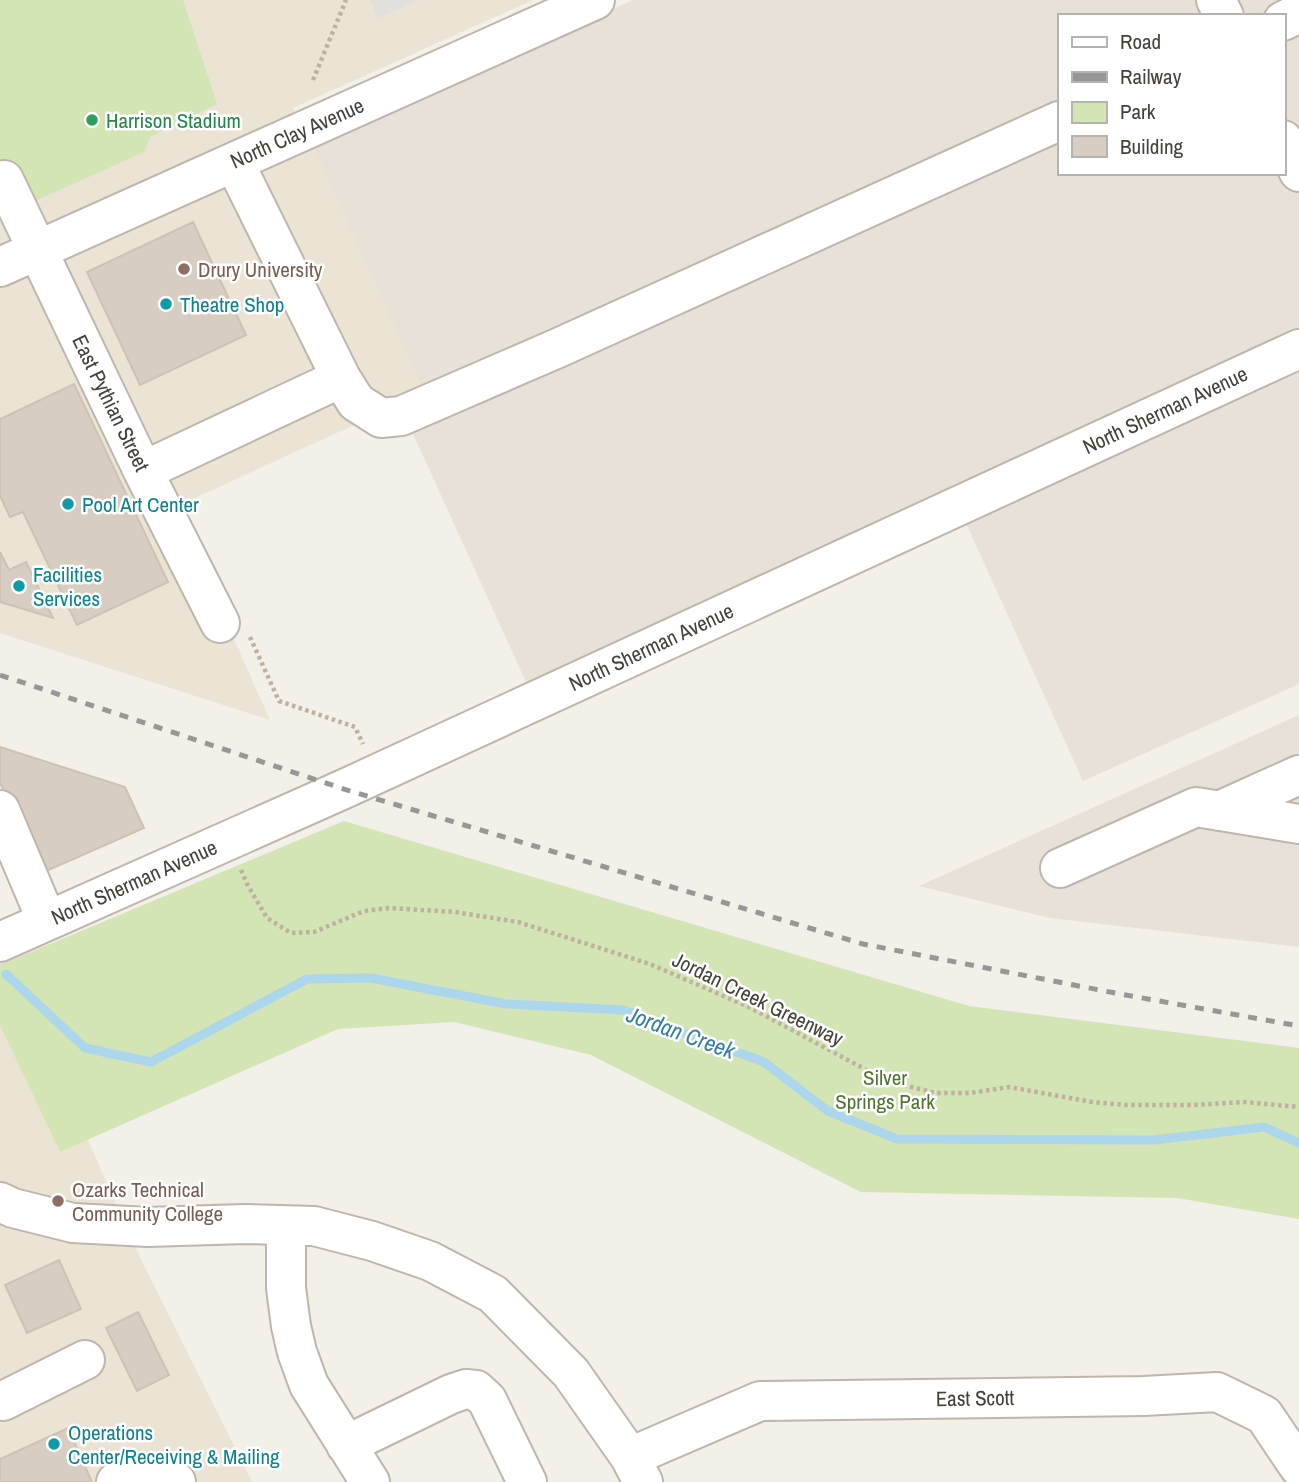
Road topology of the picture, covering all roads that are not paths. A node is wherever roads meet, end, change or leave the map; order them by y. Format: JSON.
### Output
{"nodes":[{"id":1,"x":595,"y":0,"type":"edge"},
{"id":2,"x":1058,"y":121,"type":"edge"},
{"id":3,"x":1285,"y":144,"type":"edge"},
{"id":4,"x":234,"y":162,"type":"junction"},
{"id":5,"x":1299,"y":173,"type":"edge"},
{"id":6,"x":4,"y":180,"type":"dead end"},
{"id":7,"x":37,"y":250,"type":"junction"},
{"id":8,"x":0,"y":267,"type":"edge"},
{"id":9,"x":1299,"y":349,"type":"edge"},
{"id":10,"x":341,"y":378,"type":"junction"},
{"id":11,"x":143,"y":471,"type":"junction"},
{"id":12,"x":220,"y":623,"type":"dead end"},
{"id":13,"x":1299,"y":775,"type":"edge"},
{"id":14,"x":0,"y":810,"type":"edge"},
{"id":15,"x":1219,"y":811,"type":"junction"},
{"id":16,"x":1299,"y":824,"type":"edge"},
{"id":17,"x":1060,"y":868,"type":"dead end"},
{"id":18,"x":47,"y":921,"type":"junction"},
{"id":19,"x":0,"y":942,"type":"edge"},
{"id":20,"x":0,"y":1202,"type":"edge"},
{"id":21,"x":286,"y":1226,"type":"junction"},
{"id":22,"x":85,"y":1360,"type":"dead end"},
{"id":23,"x":1,"y":1400,"type":"edge"},
{"id":24,"x":346,"y":1445,"type":"junction"},
{"id":25,"x":1299,"y":1467,"type":"edge"},
{"id":26,"x":636,"y":1469,"type":"edge"},
{"id":27,"x":116,"y":1482,"type":"edge"},
{"id":28,"x":176,"y":1482,"type":"edge"},
{"id":29,"x":370,"y":1482,"type":"edge"},
{"id":30,"x":527,"y":1482,"type":"edge"}],
"edges":[{"from":1,"to":4,"type":"street","name":"North Clay Avenue"},
{"from":2,"to":10,"type":"street"},
{"from":3,"to":5,"type":"street"},
{"from":4,"to":7,"type":"street","name":"North Clay Avenue"},
{"from":4,"to":10,"type":"street"},
{"from":6,"to":7,"type":"street","name":"East Pythian Street"},
{"from":7,"to":8,"type":"street","name":"North Clay Avenue"},
{"from":7,"to":11,"type":"street","name":"East Pythian Street"},
{"from":9,"to":18,"type":"street","name":"North Sherman Avenue"},
{"from":10,"to":11,"type":"street"},
{"from":11,"to":12,"type":"street","name":"East Pythian Street"},
{"from":13,"to":15,"type":"street"},
{"from":14,"to":18,"type":"street"},
{"from":15,"to":16,"type":"street"},
{"from":15,"to":17,"type":"street"},
{"from":18,"to":19,"type":"street","name":"North Sherman Avenue"},
{"from":20,"to":21,"type":"street"},
{"from":21,"to":24,"type":"street"},
{"from":21,"to":26,"type":"street"},
{"from":22,"to":23,"type":"street"},
{"from":24,"to":29,"type":"street"},
{"from":24,"to":30,"type":"street"},
{"from":25,"to":26,"type":"street","name":"East Scott"},
{"from":27,"to":28,"type":"street"}]}
